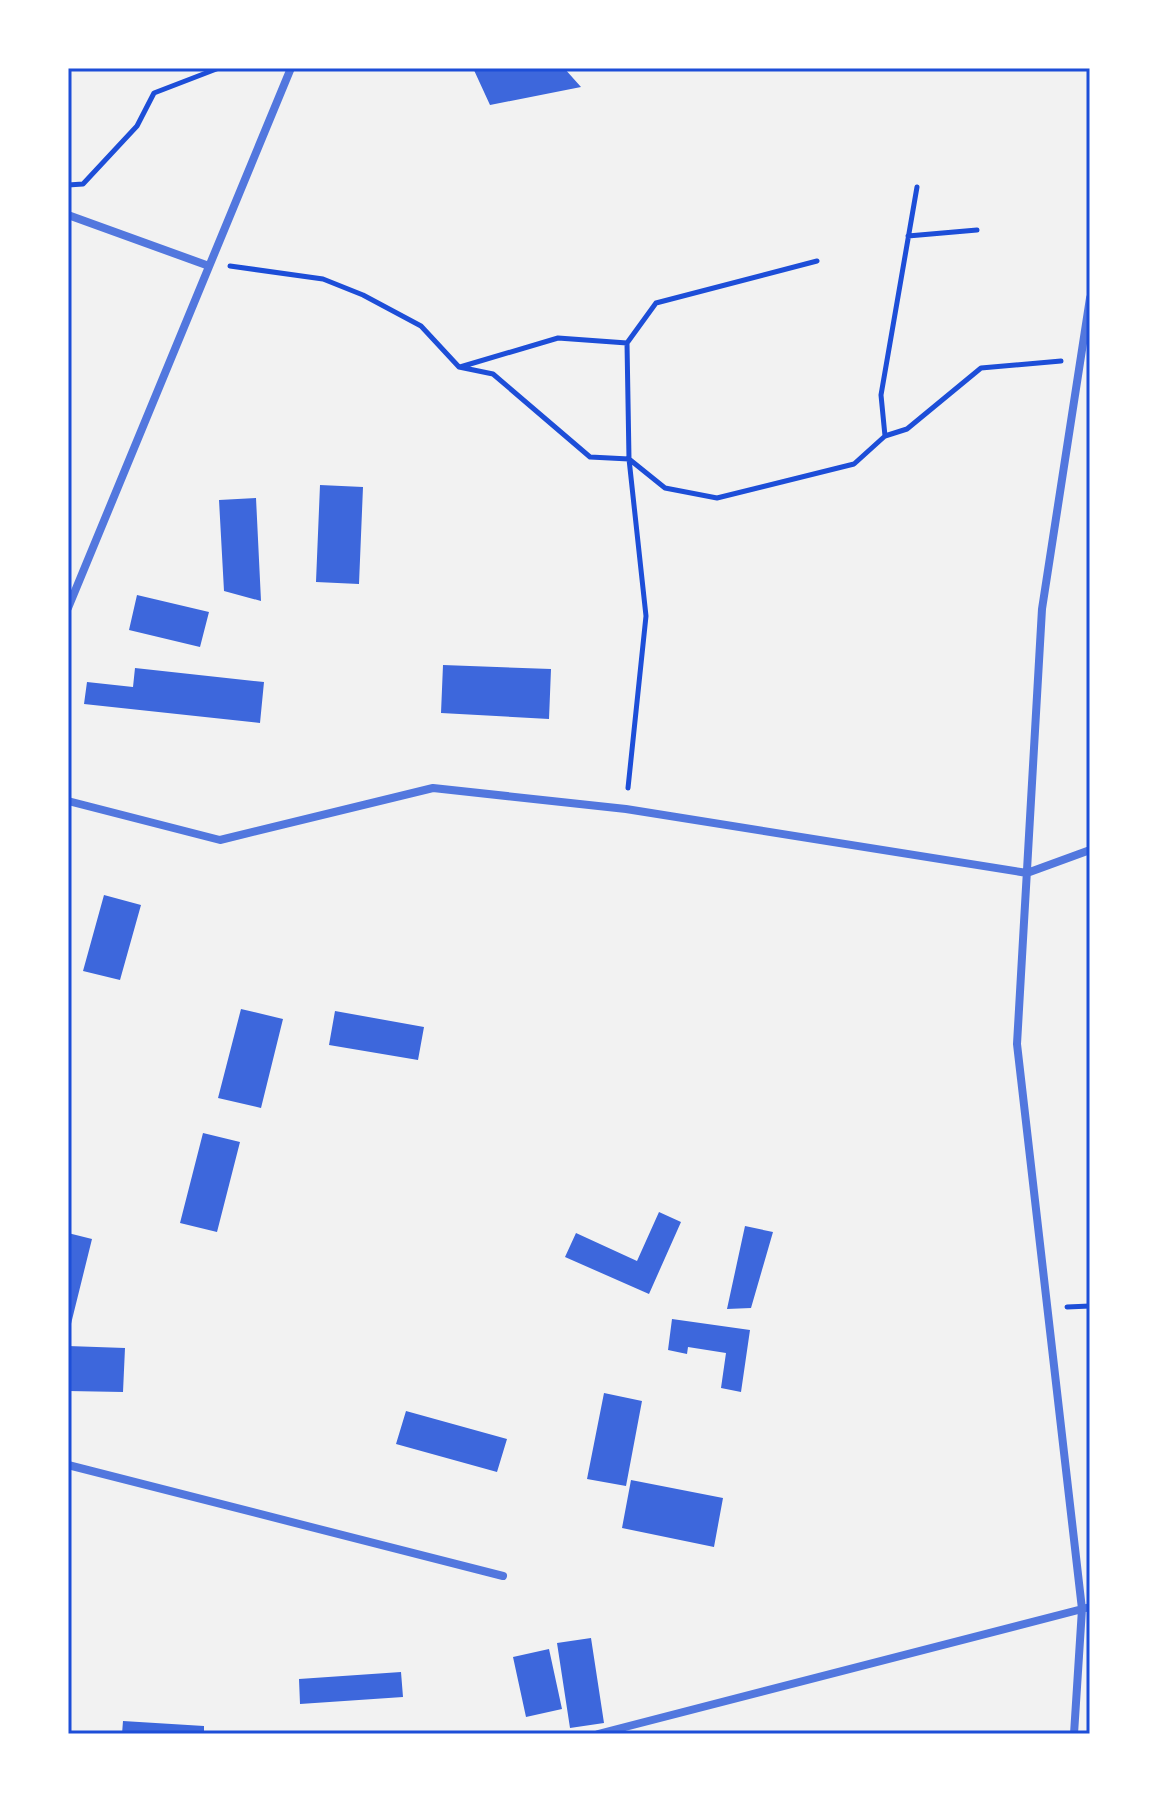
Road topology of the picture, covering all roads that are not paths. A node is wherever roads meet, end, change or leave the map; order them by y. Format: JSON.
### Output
{"nodes":[{"id":1,"x":291,"y":68,"type":"edge"},
{"id":2,"x":68,"y":215,"type":"edge"},
{"id":3,"x":209,"y":266,"type":"junction"},
{"id":4,"x":1090,"y":298,"type":"edge"},
{"id":5,"x":68,"y":608,"type":"edge"},
{"id":6,"x":68,"y":801,"type":"edge"},
{"id":7,"x":1090,"y":850,"type":"edge"},
{"id":8,"x":1027,"y":873,"type":"junction"},
{"id":9,"x":68,"y":1465,"type":"edge"},
{"id":10,"x":503,"y":1576,"type":"dead end"},
{"id":11,"x":1086,"y":1608,"type":"edge"},
{"id":12,"x":598,"y":1734,"type":"edge"},
{"id":13,"x":1074,"y":1734,"type":"edge"}],
"edges":[{"from":1,"to":3,"type":"street"},
{"from":2,"to":3,"type":"street"},
{"from":3,"to":5,"type":"street"},
{"from":4,"to":8,"type":"street"},
{"from":6,"to":8,"type":"street"},
{"from":7,"to":8,"type":"street"},
{"from":8,"to":11,"type":"street"},
{"from":9,"to":10,"type":"street"},
{"from":11,"to":12,"type":"street"},
{"from":11,"to":13,"type":"street"}]}
